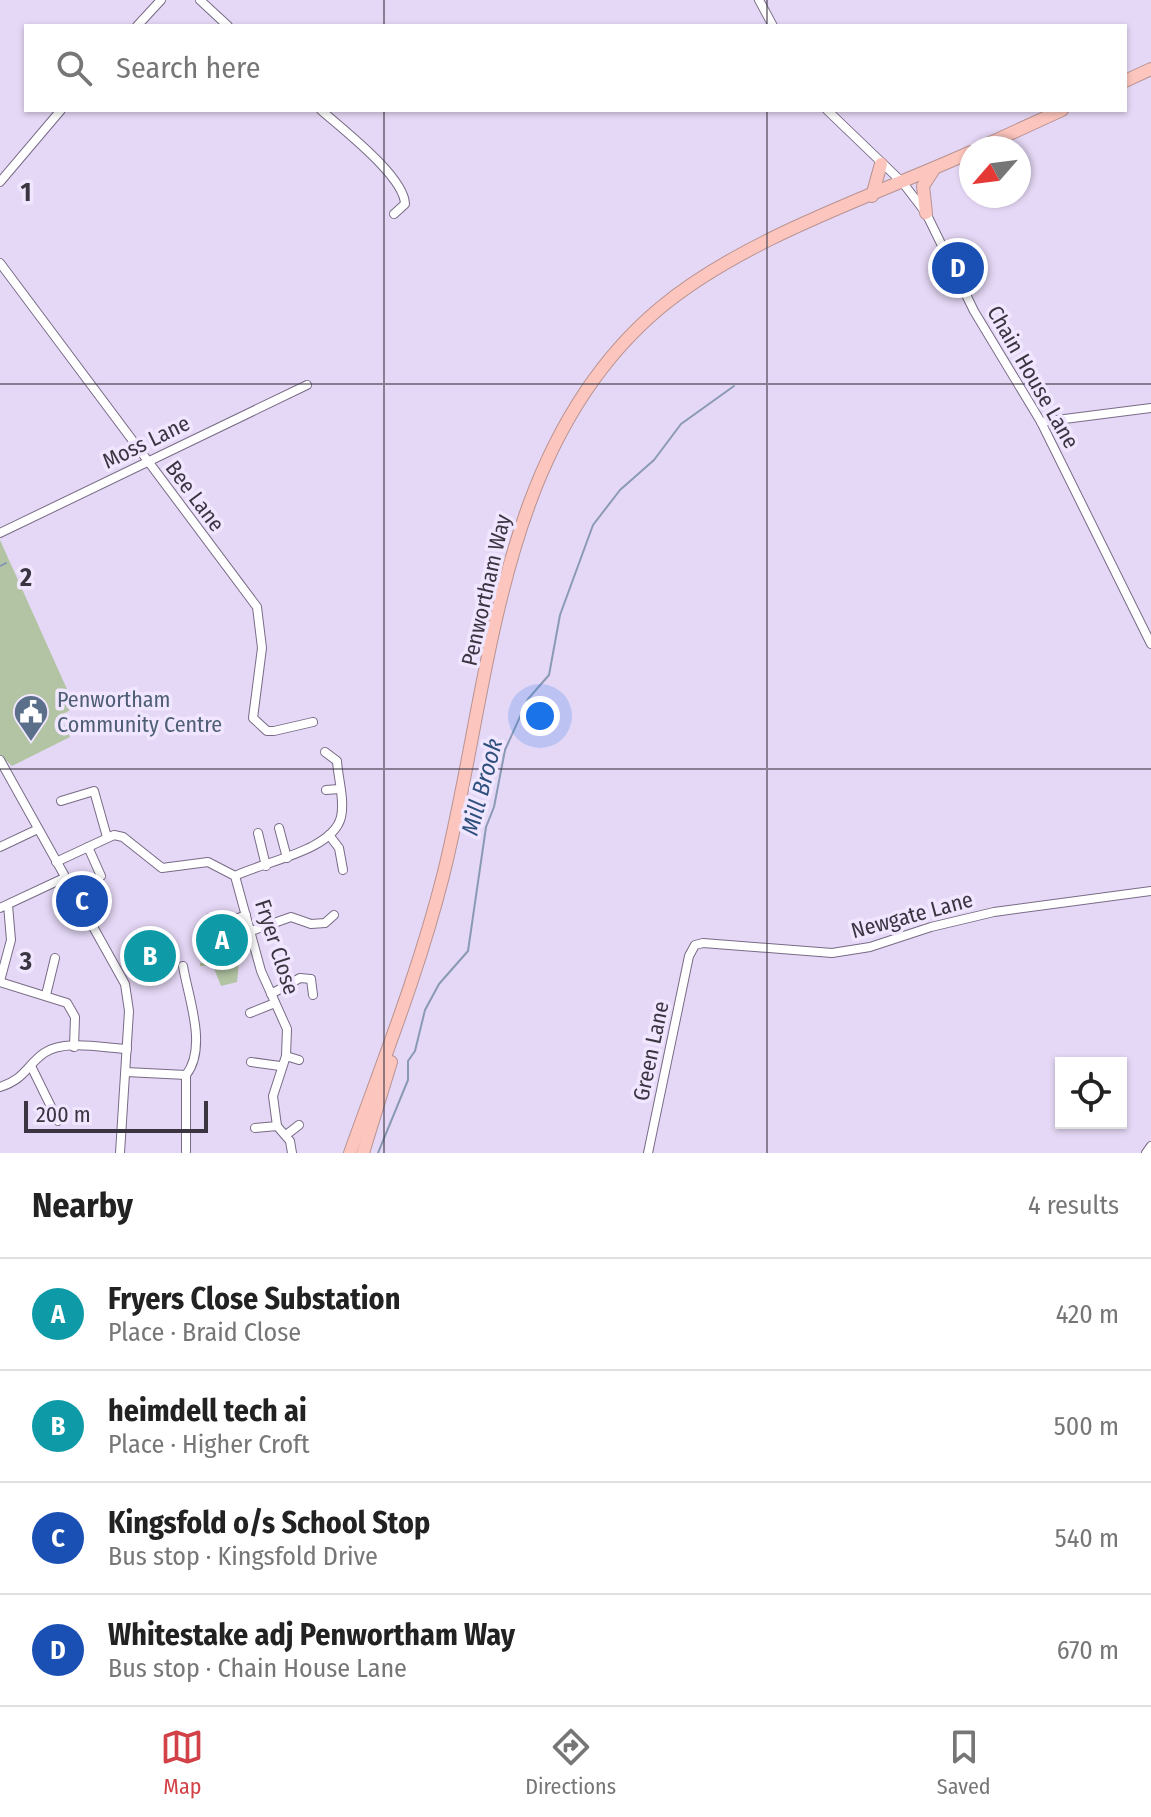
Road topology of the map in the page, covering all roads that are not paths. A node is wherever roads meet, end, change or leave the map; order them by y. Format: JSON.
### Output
{"nodes":[{"id":1,"x":161,"y":0,"type":"edge"},
{"id":2,"x":200,"y":0,"type":"edge"},
{"id":3,"x":759,"y":0,"type":"edge"},
{"id":4,"x":139,"y":24,"type":"edge"},
{"id":5,"x":226,"y":24,"type":"edge"},
{"id":6,"x":772,"y":24,"type":"edge"},
{"id":7,"x":1151,"y":69,"type":"edge"},
{"id":8,"x":1127,"y":80,"type":"edge"},
{"id":9,"x":59,"y":112,"type":"edge"},
{"id":10,"x":323,"y":112,"type":"edge"},
{"id":11,"x":829,"y":112,"type":"edge"},
{"id":12,"x":1058,"y":112,"type":"edge"},
{"id":13,"x":1005,"y":136,"type":"edge"},
{"id":14,"x":959,"y":158,"type":"edge"},
{"id":15,"x":881,"y":164,"type":"junction"},
{"id":16,"x":934,"y":169,"type":"junction"},
{"id":17,"x":0,"y":182,"type":"edge"},
{"id":18,"x":903,"y":183,"type":"junction"},
{"id":19,"x":872,"y":196,"type":"junction"},
{"id":20,"x":926,"y":213,"type":"junction"},
{"id":21,"x":394,"y":214,"type":"dead end"},
{"id":22,"x":0,"y":263,"type":"edge"},
{"id":23,"x":307,"y":385,"type":"dead end"},
{"id":24,"x":1151,"y":408,"type":"edge"},
{"id":25,"x":1041,"y":422,"type":"junction"},
{"id":26,"x":147,"y":462,"type":"junction"},
{"id":27,"x":0,"y":533,"type":"edge"},
{"id":28,"x":1151,"y":644,"type":"edge"},
{"id":29,"x":313,"y":722,"type":"dead end"},
{"id":30,"x":325,"y":752,"type":"dead end"},
{"id":31,"x":0,"y":760,"type":"edge"},
{"id":32,"x":339,"y":789,"type":"junction"},
{"id":33,"x":326,"y":790,"type":"dead end"},
{"id":34,"x":61,"y":801,"type":"dead end"},
{"id":35,"x":279,"y":828,"type":"dead end"},
{"id":36,"x":38,"y":829,"type":"junction"},
{"id":37,"x":258,"y":833,"type":"dead end"},
{"id":38,"x":329,"y":835,"type":"junction"},
{"id":39,"x":107,"y":837,"type":"junction"},
{"id":40,"x":0,"y":847,"type":"edge"},
{"id":41,"x":88,"y":847,"type":"junction"},
{"id":42,"x":287,"y":858,"type":"junction"},
{"id":43,"x":56,"y":862,"type":"junction"},
{"id":44,"x":266,"y":866,"type":"junction"},
{"id":45,"x":343,"y":870,"type":"dead end"},
{"id":46,"x":101,"y":876,"type":"dead end"},
{"id":47,"x":235,"y":876,"type":"junction"},
{"id":48,"x":64,"y":878,"type":"junction"},
{"id":49,"x":1151,"y":891,"type":"edge"},
{"id":50,"x":4,"y":906,"type":"edge"},
{"id":51,"x":246,"y":915,"type":"junction"},
{"id":52,"x":334,"y":915,"type":"dead end"},
{"id":53,"x":210,"y":918,"type":"dead end"},
{"id":54,"x":251,"y":931,"type":"junction"},
{"id":55,"x":689,"y":956,"type":"joint"},
{"id":56,"x":55,"y":958,"type":"dead end"},
{"id":57,"x":183,"y":966,"type":"dead end"},
{"id":58,"x":0,"y":981,"type":"edge"},
{"id":59,"x":46,"y":995,"type":"junction"},
{"id":60,"x":313,"y":995,"type":"dead end"},
{"id":61,"x":273,"y":998,"type":"junction"},
{"id":62,"x":250,"y":1013,"type":"dead end"},
{"id":63,"x":398,"y":1023,"type":"junction"},
{"id":64,"x":74,"y":1047,"type":"junction"},
{"id":65,"x":127,"y":1049,"type":"junction"},
{"id":66,"x":286,"y":1056,"type":"junction"},
{"id":67,"x":299,"y":1060,"type":"dead end"},
{"id":68,"x":251,"y":1062,"type":"dead end"},
{"id":69,"x":280,"y":1066,"type":"junction"},
{"id":70,"x":32,"y":1068,"type":"junction"},
{"id":71,"x":126,"y":1072,"type":"junction"},
{"id":72,"x":186,"y":1075,"type":"junction"},
{"id":73,"x":0,"y":1087,"type":"edge"},
{"id":74,"x":58,"y":1121,"type":"dead end"},
{"id":75,"x":299,"y":1125,"type":"dead end"},
{"id":76,"x":277,"y":1126,"type":"junction"},
{"id":77,"x":255,"y":1128,"type":"dead end"},
{"id":78,"x":286,"y":1135,"type":"junction"},
{"id":79,"x":1151,"y":1146,"type":"edge"},
{"id":80,"x":365,"y":1150,"type":"edge"},
{"id":81,"x":186,"y":1151,"type":"dead end"},
{"id":82,"x":120,"y":1153,"type":"edge"},
{"id":83,"x":292,"y":1153,"type":"edge"},
{"id":84,"x":350,"y":1153,"type":"edge"},
{"id":85,"x":648,"y":1153,"type":"edge"},
{"id":86,"x":1146,"y":1153,"type":"edge"}],
"edges":[{"from":1,"to":4,"type":"street"},
{"from":2,"to":5,"type":"street"},
{"from":3,"to":6,"type":"street"},
{"from":7,"to":8,"type":"highway"},
{"from":9,"to":17,"type":"street"},
{"from":10,"to":21,"type":"street"},
{"from":11,"to":15,"type":"street","name":"Chain House Lane"},
{"from":12,"to":13,"type":"highway"},
{"from":14,"to":16,"type":"highway","name":"Penwortham Way"},
{"from":15,"to":18,"type":"street","name":"Chain House Lane"},
{"from":15,"to":19,"type":"highway"},
{"from":16,"to":18,"type":"highway","name":"Penwortham Way"},
{"from":16,"to":20,"type":"highway"},
{"from":18,"to":19,"type":"highway","name":"Penwortham Way"},
{"from":18,"to":20,"type":"street","name":"Chain House Lane"},
{"from":19,"to":63,"type":"highway","name":"Penwortham Way"},
{"from":20,"to":25,"type":"street","name":"Chain House Lane"},
{"from":22,"to":26,"type":"street","name":"Bee Lane"},
{"from":23,"to":26,"type":"street","name":"Moss Lane"},
{"from":24,"to":25,"type":"street"},
{"from":25,"to":28,"type":"street","name":"Chain House Lane"},
{"from":26,"to":27,"type":"street","name":"Moss Lane"},
{"from":26,"to":29,"type":"street","name":"Bee Lane"},
{"from":30,"to":32,"type":"street"},
{"from":31,"to":36,"type":"street"},
{"from":32,"to":33,"type":"street"},
{"from":32,"to":38,"type":"street"},
{"from":34,"to":39,"type":"street"},
{"from":35,"to":42,"type":"street"},
{"from":36,"to":40,"type":"street"},
{"from":36,"to":43,"type":"street"},
{"from":37,"to":44,"type":"street"},
{"from":38,"to":42,"type":"street"},
{"from":38,"to":45,"type":"street"},
{"from":39,"to":41,"type":"street"},
{"from":39,"to":47,"type":"street","name":"Fryer Close"},
{"from":41,"to":43,"type":"street"},
{"from":41,"to":46,"type":"street"},
{"from":42,"to":44,"type":"street"},
{"from":43,"to":48,"type":"street"},
{"from":44,"to":47,"type":"street"},
{"from":47,"to":51,"type":"street","name":"Fryer Close"},
{"from":48,"to":50,"type":"street"},
{"from":48,"to":65,"type":"street"},
{"from":49,"to":55,"type":"street","name":"Newgate Lane"},
{"from":50,"to":58,"type":"street"},
{"from":51,"to":53,"type":"street"},
{"from":51,"to":54,"type":"street","name":"Fryer Close"},
{"from":52,"to":54,"type":"street"},
{"from":54,"to":61,"type":"street","name":"Fryer Close"},
{"from":55,"to":85,"type":"street","name":"Green Lane"},
{"from":56,"to":59,"type":"street"},
{"from":57,"to":72,"type":"street"},
{"from":58,"to":59,"type":"street"},
{"from":59,"to":64,"type":"street"},
{"from":60,"to":61,"type":"street"},
{"from":61,"to":62,"type":"street"},
{"from":61,"to":66,"type":"street","name":"Fryer Close"},
{"from":63,"to":80,"type":"highway","name":"Penwortham Way"},
{"from":63,"to":84,"type":"highway","name":"Penwortham Way"},
{"from":64,"to":65,"type":"street"},
{"from":64,"to":70,"type":"street"},
{"from":65,"to":71,"type":"street"},
{"from":66,"to":67,"type":"street"},
{"from":66,"to":69,"type":"street"},
{"from":68,"to":69,"type":"street"},
{"from":69,"to":76,"type":"street"},
{"from":70,"to":73,"type":"street"},
{"from":70,"to":74,"type":"street"},
{"from":71,"to":72,"type":"street"},
{"from":71,"to":82,"type":"street"},
{"from":72,"to":81,"type":"street"},
{"from":75,"to":78,"type":"street"},
{"from":76,"to":77,"type":"street"},
{"from":76,"to":78,"type":"street"},
{"from":78,"to":83,"type":"street"},
{"from":79,"to":86,"type":"street"}]}
